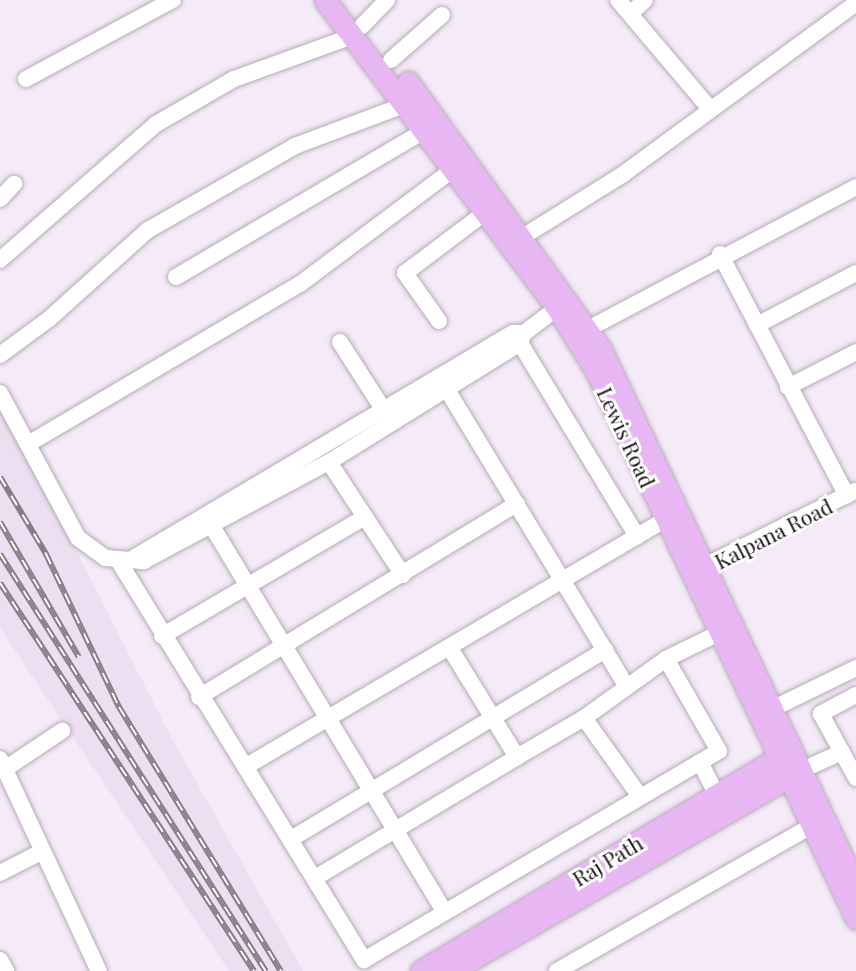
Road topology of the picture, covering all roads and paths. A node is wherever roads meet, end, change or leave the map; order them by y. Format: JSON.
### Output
{"nodes":[{"id":1,"x":173,"y":0,"type":"edge"},
{"id":2,"x":387,"y":0,"type":"edge"},
{"id":3,"x":618,"y":0,"type":"edge"},
{"id":4,"x":645,"y":0,"type":"edge"},
{"id":5,"x":332,"y":1,"type":"edge"},
{"id":6,"x":856,"y":3,"type":"edge"},
{"id":7,"x":631,"y":13,"type":"junction"},
{"id":8,"x":442,"y":15,"type":"dead end"},
{"id":9,"x":358,"y":31,"type":"junction"},
{"id":10,"x":391,"y":60,"type":"junction"},
{"id":11,"x":26,"y":79,"type":"dead end"},
{"id":12,"x":407,"y":104,"type":"junction"},
{"id":13,"x":710,"y":109,"type":"junction"},
{"id":14,"x":426,"y":130,"type":"junction"},
{"id":15,"x":454,"y":169,"type":"junction"},
{"id":16,"x":14,"y":184,"type":"dead end"},
{"id":17,"x":856,"y":187,"type":"edge"},
{"id":18,"x":0,"y":198,"type":"edge"},
{"id":19,"x":486,"y":212,"type":"junction"},
{"id":20,"x":524,"y":236,"type":"junction"},
{"id":21,"x":720,"y":255,"type":"junction"},
{"id":22,"x":0,"y":260,"type":"edge"},
{"id":23,"x":856,"y":273,"type":"edge"},
{"id":24,"x":176,"y":277,"type":"dead end"},
{"id":25,"x":557,"y":308,"type":"junction"},
{"id":26,"x":439,"y":321,"type":"dead end"},
{"id":27,"x":757,"y":325,"type":"junction"},
{"id":28,"x":588,"y":329,"type":"junction"},
{"id":29,"x":522,"y":338,"type":"junction"},
{"id":30,"x":340,"y":342,"type":"dead end"},
{"id":31,"x":856,"y":352,"type":"edge"},
{"id":32,"x":0,"y":355,"type":"edge"},
{"id":33,"x":788,"y":387,"type":"junction"},
{"id":34,"x":446,"y":388,"type":"junction"},
{"id":35,"x":0,"y":393,"type":"edge"},
{"id":36,"x":385,"y":412,"type":"junction"},
{"id":37,"x":28,"y":444,"type":"junction"},
{"id":38,"x":328,"y":462,"type":"junction"},
{"id":39,"x":853,"y":496,"type":"edge"},
{"id":40,"x":517,"y":504,"type":"junction"},
{"id":41,"x":365,"y":517,"type":"junction"},
{"id":42,"x":666,"y":519,"type":"junction"},
{"id":43,"x":213,"y":528,"type":"junction"},
{"id":44,"x":637,"y":536,"type":"junction"},
{"id":45,"x":125,"y":560,"type":"junction"},
{"id":46,"x":403,"y":575,"type":"junction"},
{"id":47,"x":700,"y":575,"type":"junction"},
{"id":48,"x":562,"y":581,"type":"junction"},
{"id":49,"x":246,"y":585,"type":"junction"},
{"id":50,"x":717,"y":634,"type":"junction"},
{"id":51,"x":162,"y":636,"type":"junction"},
{"id":52,"x":283,"y":646,"type":"junction"},
{"id":53,"x":451,"y":650,"type":"junction"},
{"id":54,"x":606,"y":650,"type":"junction"},
{"id":55,"x":666,"y":659,"type":"junction"},
{"id":56,"x":856,"y":668,"type":"edge"},
{"id":57,"x":625,"y":684,"type":"junction"},
{"id":58,"x":856,"y":696,"type":"edge"},
{"id":59,"x":200,"y":697,"type":"junction"},
{"id":60,"x":765,"y":712,"type":"junction"},
{"id":61,"x":493,"y":715,"type":"junction"},
{"id":62,"x":584,"y":718,"type":"junction"},
{"id":63,"x":332,"y":721,"type":"junction"},
{"id":64,"x":62,"y":732,"type":"dead end"},
{"id":65,"x":843,"y":752,"type":"junction"},
{"id":66,"x":784,"y":753,"type":"junction"},
{"id":67,"x":517,"y":757,"type":"junction"},
{"id":68,"x":700,"y":762,"type":"junction"},
{"id":69,"x":2,"y":764,"type":"edge"},
{"id":70,"x":245,"y":767,"type":"junction"},
{"id":71,"x":794,"y":774,"type":"junction"},
{"id":72,"x":856,"y":778,"type":"edge"},
{"id":73,"x":750,"y":785,"type":"junction"},
{"id":74,"x":373,"y":787,"type":"junction"},
{"id":75,"x":639,"y":795,"type":"junction"},
{"id":76,"x":717,"y":795,"type":"junction"},
{"id":77,"x":799,"y":804,"type":"junction"},
{"id":78,"x":809,"y":827,"type":"junction"},
{"id":79,"x":397,"y":828,"type":"junction"},
{"id":80,"x":291,"y":838,"type":"junction"},
{"id":81,"x":43,"y":851,"type":"junction"},
{"id":82,"x":853,"y":872,"type":"edge"},
{"id":83,"x":0,"y":873,"type":"edge"},
{"id":84,"x":315,"y":878,"type":"junction"},
{"id":85,"x":444,"y":911,"type":"junction"},
{"id":86,"x":856,"y":918,"type":"edge"},
{"id":87,"x":0,"y":960,"type":"edge"},
{"id":88,"x":577,"y":965,"type":"edge"},
{"id":89,"x":6,"y":971,"type":"edge"},
{"id":90,"x":99,"y":971,"type":"edge"},
{"id":91,"x":421,"y":971,"type":"edge"},
{"id":92,"x":451,"y":971,"type":"edge"},
{"id":93,"x":557,"y":971,"type":"edge"}],
"edges":[{"from":1,"to":11,"type":"street"},
{"from":2,"to":9,"type":"street"},
{"from":3,"to":7,"type":"street"},
{"from":4,"to":7,"type":"street"},
{"from":5,"to":9,"type":"main road","name":"Lewis Road"},
{"from":6,"to":13,"type":"street"},
{"from":7,"to":13,"type":"street"},
{"from":8,"to":10,"type":"street"},
{"from":9,"to":10,"type":"main road","name":"Lewis Road"},
{"from":9,"to":12,"type":"main road","name":"Lewis Road"},
{"from":9,"to":22,"type":"street"},
{"from":10,"to":20,"type":"main road","name":"Lewis Road"},
{"from":12,"to":14,"type":"main road","name":"Lewis Road"},
{"from":12,"to":32,"type":"street"},
{"from":13,"to":20,"type":"street"},
{"from":14,"to":15,"type":"main road","name":"Lewis Road"},
{"from":14,"to":24,"type":"street"},
{"from":15,"to":19,"type":"main road","name":"Lewis Road"},
{"from":15,"to":37,"type":"street"},
{"from":16,"to":18,"type":"street"},
{"from":17,"to":21,"type":"street"},
{"from":19,"to":25,"type":"main road","name":"Lewis Road"},
{"from":19,"to":26,"type":"street"},
{"from":20,"to":28,"type":"main road","name":"Lewis Road"},
{"from":21,"to":27,"type":"street"},
{"from":21,"to":28,"type":"street"},
{"from":23,"to":27,"type":"street"},
{"from":25,"to":29,"type":"street"},
{"from":25,"to":42,"type":"main road","name":"Lewis Road"},
{"from":27,"to":33,"type":"street"},
{"from":28,"to":47,"type":"main road","name":"Lewis Road"},
{"from":29,"to":34,"type":"street"},
{"from":29,"to":36,"type":"street"},
{"from":29,"to":44,"type":"street"},
{"from":30,"to":36,"type":"street"},
{"from":31,"to":33,"type":"street"},
{"from":33,"to":39,"type":"street"},
{"from":34,"to":38,"type":"street"},
{"from":34,"to":40,"type":"street"},
{"from":35,"to":37,"type":"street"},
{"from":36,"to":45,"type":"street"},
{"from":37,"to":45,"type":"street"},
{"from":38,"to":41,"type":"street"},
{"from":38,"to":43,"type":"street"},
{"from":39,"to":47,"type":"street","name":"Kalpana Road"},
{"from":40,"to":46,"type":"street"},
{"from":40,"to":48,"type":"street"},
{"from":41,"to":46,"type":"street"},
{"from":41,"to":49,"type":"street"},
{"from":42,"to":44,"type":"street"},
{"from":42,"to":47,"type":"main road","name":"Lewis Road"},
{"from":43,"to":45,"type":"street"},
{"from":43,"to":49,"type":"street"},
{"from":44,"to":48,"type":"street"},
{"from":45,"to":51,"type":"street"},
{"from":46,"to":52,"type":"street"},
{"from":47,"to":50,"type":"main road","name":"Lewis Road"},
{"from":47,"to":60,"type":"main road","name":"Lewis Road"},
{"from":48,"to":53,"type":"street"},
{"from":48,"to":54,"type":"street"},
{"from":49,"to":51,"type":"street"},
{"from":49,"to":52,"type":"street"},
{"from":50,"to":55,"type":"street"},
{"from":50,"to":60,"type":"main road","name":"Lewis Road"},
{"from":51,"to":59,"type":"street"},
{"from":52,"to":59,"type":"street"},
{"from":52,"to":63,"type":"street"},
{"from":53,"to":61,"type":"street"},
{"from":53,"to":63,"type":"street"},
{"from":54,"to":57,"type":"street"},
{"from":54,"to":61,"type":"street"},
{"from":55,"to":57,"type":"street"},
{"from":55,"to":68,"type":"street"},
{"from":56,"to":60,"type":"street"},
{"from":57,"to":62,"type":"street"},
{"from":58,"to":65,"type":"street"},
{"from":59,"to":70,"type":"street"},
{"from":60,"to":66,"type":"main road","name":"Lewis Road"},
{"from":60,"to":73,"type":"main road"},
{"from":61,"to":67,"type":"street"},
{"from":61,"to":74,"type":"street"},
{"from":62,"to":67,"type":"street"},
{"from":62,"to":75,"type":"street"},
{"from":63,"to":70,"type":"street"},
{"from":63,"to":74,"type":"street"},
{"from":64,"to":69,"type":"street"},
{"from":65,"to":71,"type":"street"},
{"from":65,"to":72,"type":"street"},
{"from":66,"to":71,"type":"main road","name":"Lewis Road"},
{"from":66,"to":73,"type":"main road","name":"Raj Path"},
{"from":67,"to":79,"type":"street"},
{"from":68,"to":75,"type":"street"},
{"from":68,"to":76,"type":"street"},
{"from":69,"to":81,"type":"street"},
{"from":70,"to":80,"type":"street"},
{"from":71,"to":73,"type":"main road","name":"Raj Path"},
{"from":71,"to":77,"type":"main road","name":"Lewis Road"},
{"from":71,"to":82,"type":"main road","name":"Lewis Road"},
{"from":73,"to":76,"type":"main road","name":"Raj Path"},
{"from":73,"to":77,"type":"main road"},
{"from":73,"to":92,"type":"main road","name":"Raj Path"},
{"from":74,"to":79,"type":"street"},
{"from":74,"to":80,"type":"street"},
{"from":75,"to":85,"type":"street"},
{"from":76,"to":91,"type":"main road","name":"Raj Path"},
{"from":77,"to":78,"type":"main road","name":"Lewis Road"},
{"from":78,"to":86,"type":"main road","name":"Lewis Road"},
{"from":78,"to":88,"type":"street"},
{"from":79,"to":84,"type":"street"},
{"from":79,"to":85,"type":"street"},
{"from":80,"to":84,"type":"street"},
{"from":81,"to":83,"type":"street"},
{"from":81,"to":90,"type":"street"},
{"from":84,"to":85,"type":"street"},
{"from":87,"to":89,"type":"street"},
{"from":88,"to":93,"type":"street"}]}
